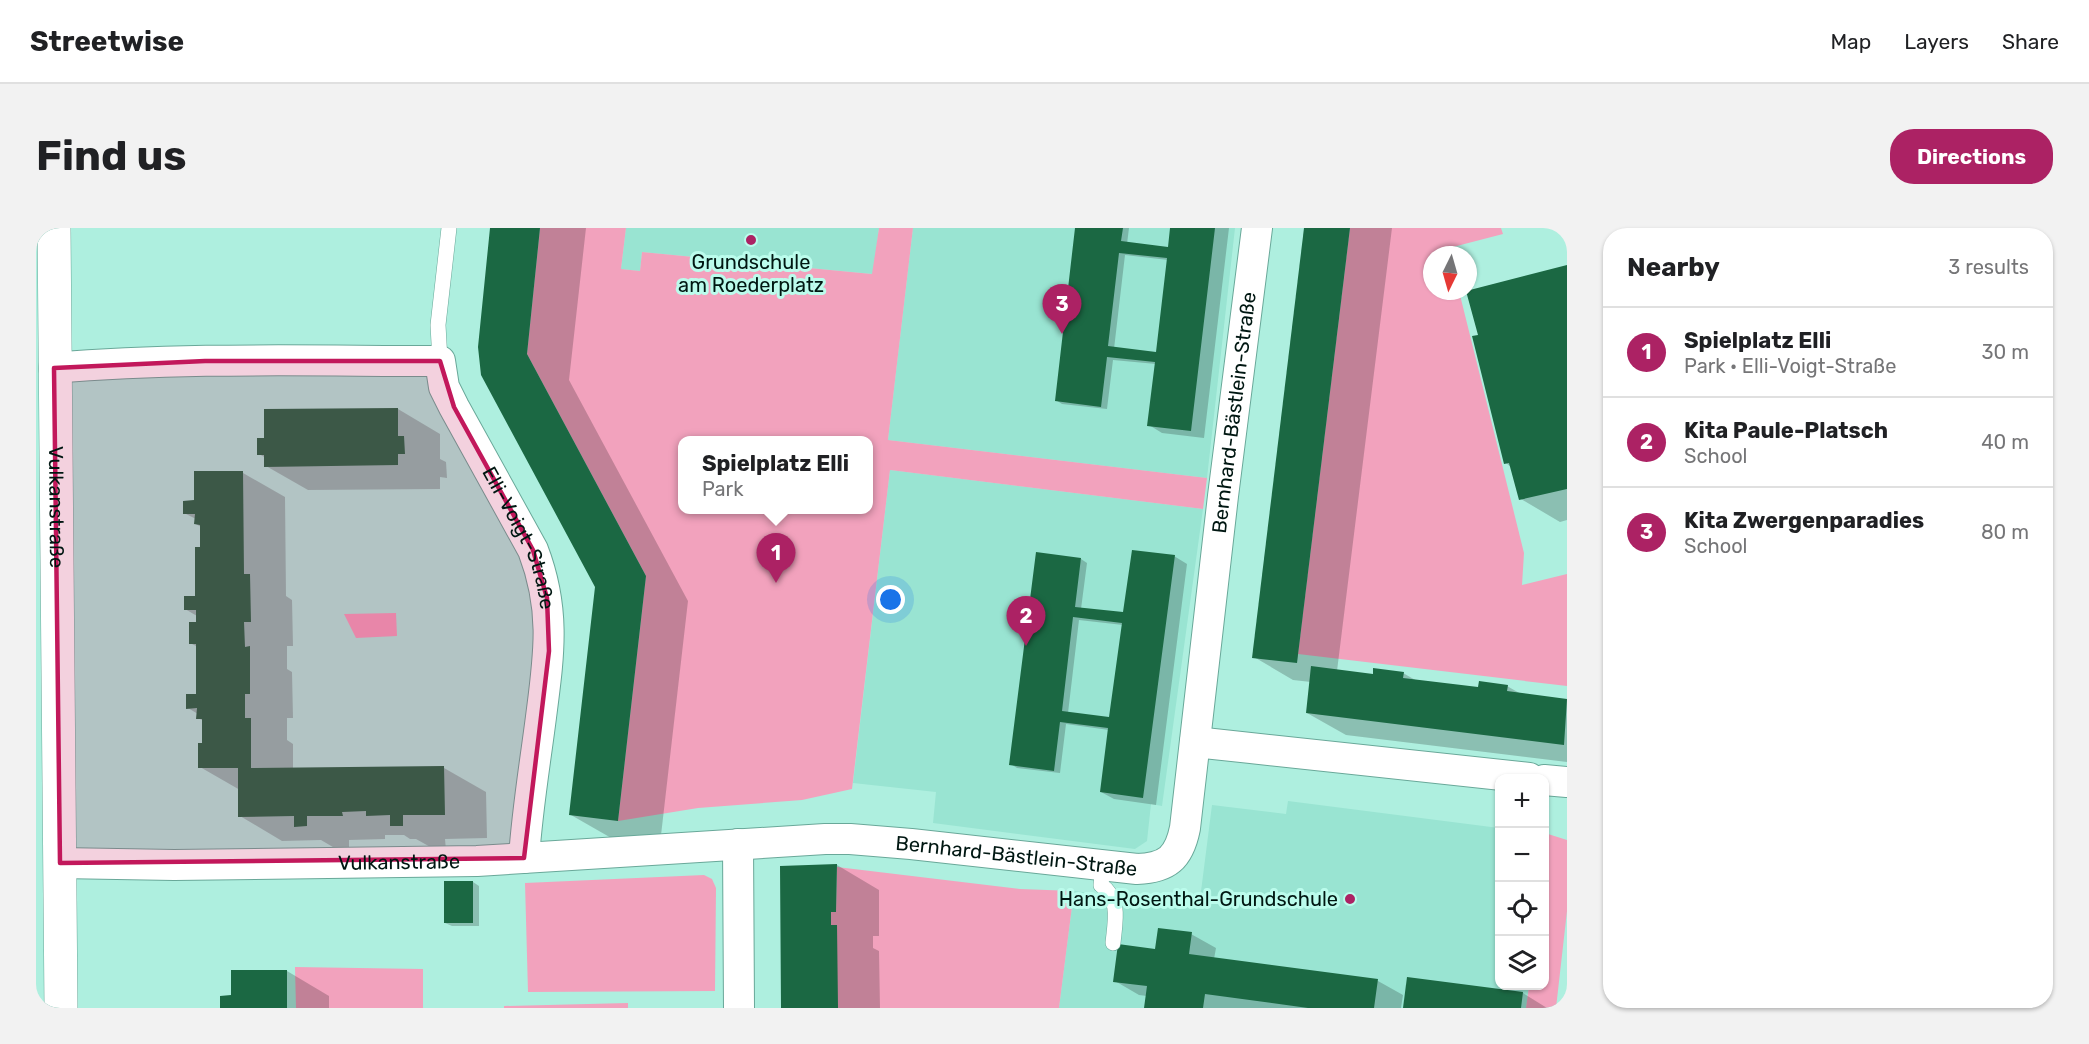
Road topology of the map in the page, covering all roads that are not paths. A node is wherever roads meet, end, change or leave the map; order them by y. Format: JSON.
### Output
{"nodes":[{"id":1,"x":54,"y":228,"type":"edge"},
{"id":2,"x":449,"y":228,"type":"edge"},
{"id":3,"x":1257,"y":228,"type":"edge"},
{"id":4,"x":440,"y":361,"type":"junction"},
{"id":5,"x":54,"y":368,"type":"junction"},
{"id":6,"x":1195,"y":742,"type":"junction"},
{"id":7,"x":1495,"y":774,"type":"edge"},
{"id":8,"x":1549,"y":780,"type":"edge"},
{"id":9,"x":1567,"y":782,"type":"edge"},
{"id":10,"x":738,"y":844,"type":"junction"},
{"id":11,"x":524,"y":858,"type":"junction"},
{"id":12,"x":60,"y":863,"type":"junction"},
{"id":13,"x":1103,"y":866,"type":"junction"},
{"id":14,"x":1113,"y":943,"type":"dead end"},
{"id":15,"x":61,"y":1008,"type":"edge"},
{"id":16,"x":739,"y":1008,"type":"edge"}],
"edges":[{"from":1,"to":5,"type":"street","name":"Vulkanstraße"},
{"from":2,"to":4,"type":"lane","name":"Elli-Voigt-Straße"},
{"from":3,"to":6,"type":"street","name":"Bernhard-Bästlein-Straße"},
{"from":4,"to":5,"type":"street"},
{"from":4,"to":11,"type":"street","name":"Elli-Voigt-Straße"},
{"from":5,"to":12,"type":"street","name":"Vulkanstraße"},
{"from":6,"to":7,"type":"street"},
{"from":6,"to":13,"type":"street","name":"Bernhard-Bästlein-Straße"},
{"from":8,"to":9,"type":"street"},
{"from":10,"to":11,"type":"street","name":"Vulkanstraße"},
{"from":10,"to":13,"type":"street","name":"Bernhard-Bästlein-Straße"},
{"from":10,"to":16,"type":"street"},
{"from":11,"to":12,"type":"street","name":"Vulkanstraße"},
{"from":12,"to":15,"type":"street","name":"Vulkanstraße"},
{"from":13,"to":14,"type":"lane"}]}
